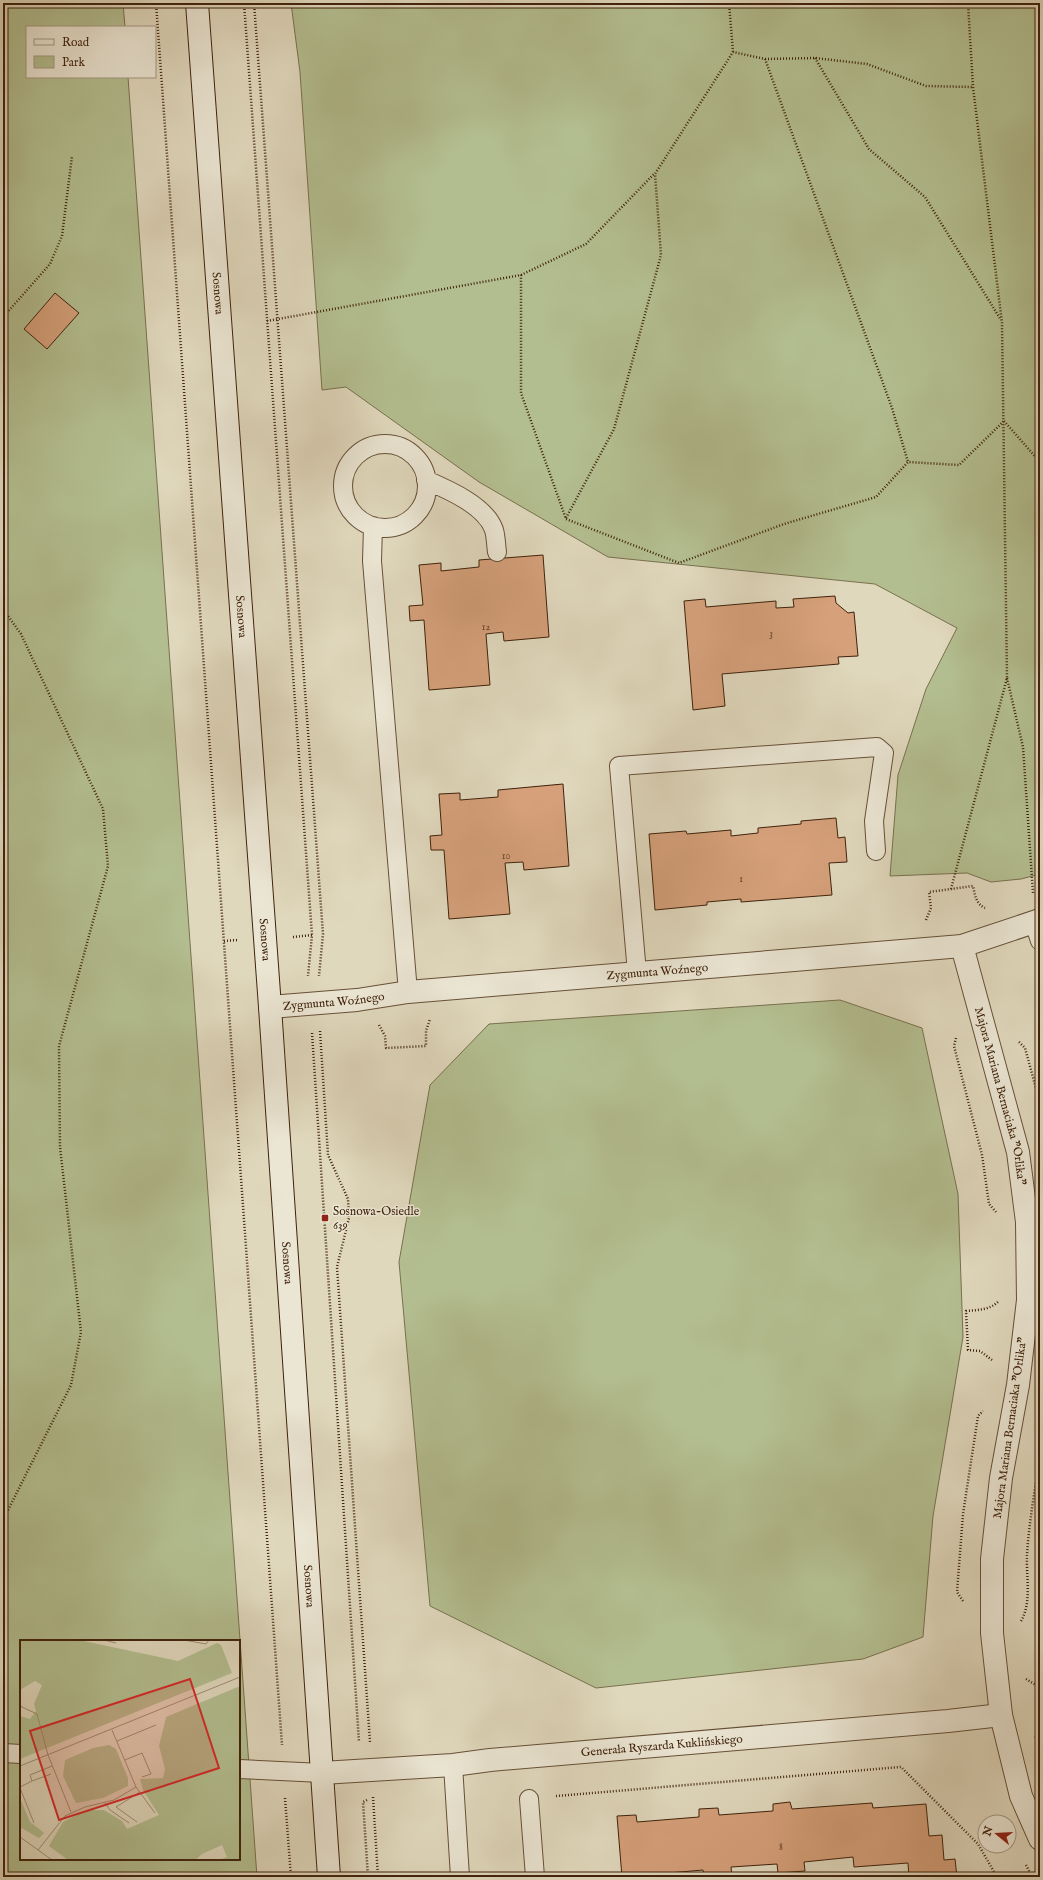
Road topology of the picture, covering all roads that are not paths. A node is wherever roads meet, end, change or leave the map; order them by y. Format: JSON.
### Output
{"nodes":[{"id":1,"x":196,"y":3,"type":"edge"},
{"id":2,"x":426,"y":480,"type":"junction"},
{"id":3,"x":373,"y":526,"type":"junction"},
{"id":4,"x":497,"y":552,"type":"dead end"},
{"id":5,"x":876,"y":851,"type":"dead end"},
{"id":6,"x":1038,"y":928,"type":"edge"},
{"id":7,"x":962,"y":946,"type":"junction"},
{"id":8,"x":637,"y":973,"type":"junction"},
{"id":9,"x":408,"y":992,"type":"junction"},
{"id":10,"x":270,"y":1007,"type":"junction"},
{"id":11,"x":1032,"y":1326,"type":"edge"},
{"id":12,"x":1001,"y":1715,"type":"junction"},
{"id":13,"x":3,"y":1753,"type":"edge"},
{"id":14,"x":20,"y":1754,"type":"edge"},
{"id":15,"x":453,"y":1765,"type":"junction"},
{"id":16,"x":240,"y":1768,"type":"edge"},
{"id":17,"x":322,"y":1773,"type":"junction"},
{"id":18,"x":529,"y":1799,"type":"road end"},
{"id":19,"x":1040,"y":1839,"type":"edge"},
{"id":20,"x":329,"y":1877,"type":"edge"},
{"id":21,"x":460,"y":1877,"type":"edge"},
{"id":22,"x":535,"y":1877,"type":"edge"}],
"edges":[{"from":1,"to":10,"type":"street","name":"Sosnowa"},
{"from":2,"to":3,"type":"lane"},
{"from":2,"to":3,"type":"lane"},
{"from":2,"to":4,"type":"lane"},
{"from":3,"to":9,"type":"lane"},
{"from":5,"to":8,"type":"lane"},
{"from":6,"to":7,"type":"street","name":"Zygmunta Woźnego"},
{"from":7,"to":8,"type":"street","name":"Zygmunta Woźnego"},
{"from":7,"to":11,"type":"street","name":"Majora Mariana Bernaciaka \"Orlika\""},
{"from":8,"to":9,"type":"street","name":"Zygmunta Woźnego"},
{"from":9,"to":10,"type":"street","name":"Zygmunta Woźnego"},
{"from":10,"to":17,"type":"street","name":"Sosnowa"},
{"from":11,"to":12,"type":"street","name":"Majora Mariana Bernaciaka \"Orlika\""},
{"from":12,"to":15,"type":"street","name":"Generała Ryszarda Kuklińskiego"},
{"from":12,"to":19,"type":"street","name":"Majora Mariana Bernaciaka \"Orlika\""},
{"from":13,"to":14,"type":"lane"},
{"from":15,"to":17,"type":"street","name":"Generała Ryszarda Kuklińskiego"},
{"from":15,"to":21,"type":"lane"},
{"from":16,"to":17,"type":"lane"},
{"from":17,"to":20,"type":"street","name":"Sosnowa"},
{"from":18,"to":22,"type":"lane"}]}
